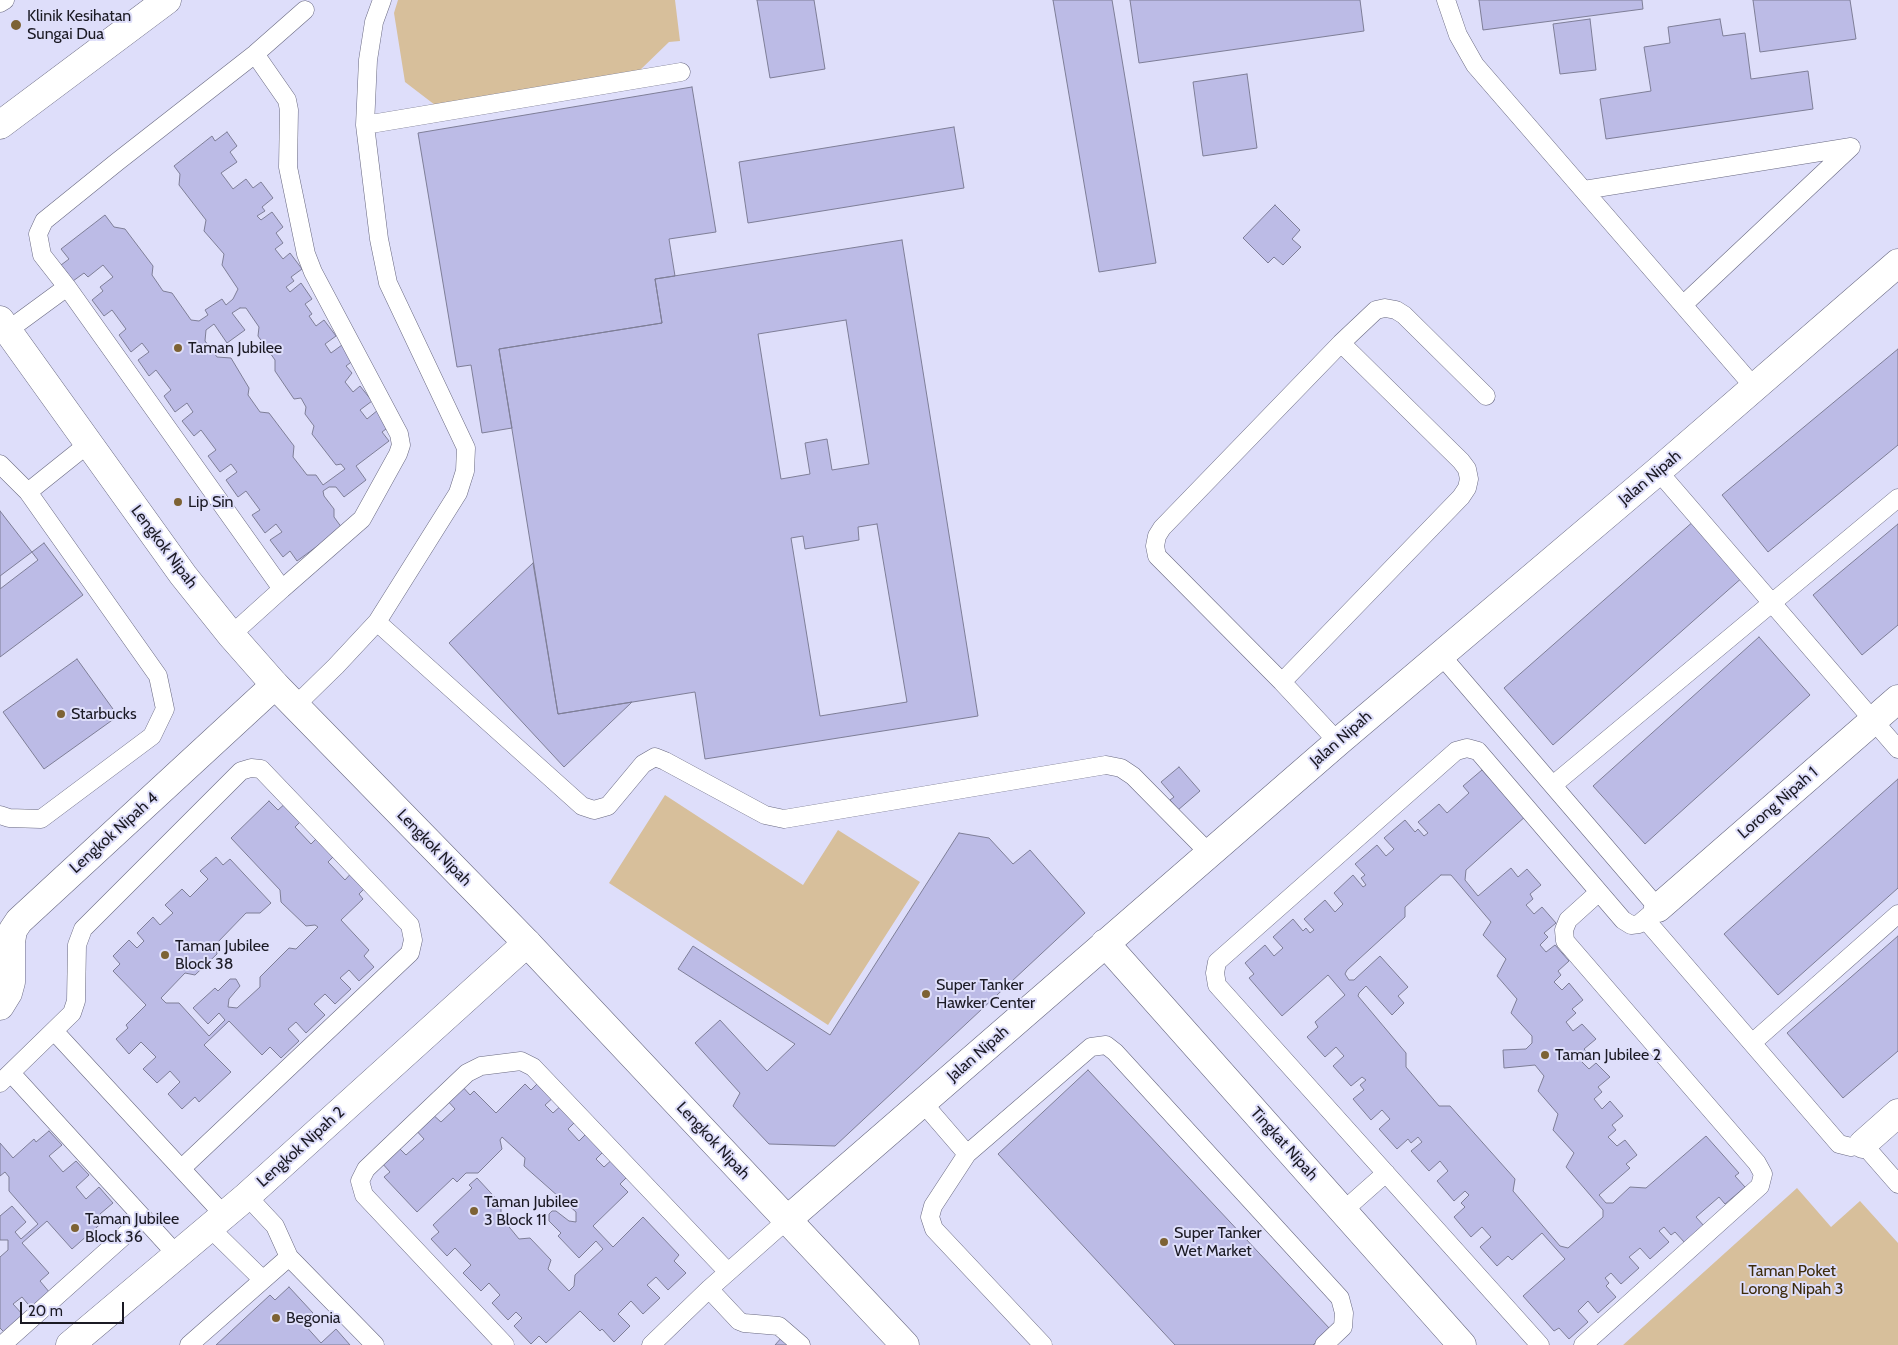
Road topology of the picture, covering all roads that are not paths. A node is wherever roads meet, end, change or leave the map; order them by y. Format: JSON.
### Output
{"nodes":[{"id":1,"x":4,"y":0,"type":"edge"},
{"id":2,"x":382,"y":0,"type":"edge"},
{"id":3,"x":1446,"y":0,"type":"edge"},
{"id":4,"x":160,"y":2,"type":"edge"},
{"id":5,"x":0,"y":3,"type":"edge"},
{"id":6,"x":304,"y":10,"type":"dead end"},
{"id":7,"x":255,"y":54,"type":"junction"},
{"id":8,"x":681,"y":72,"type":"dead end"},
{"id":9,"x":0,"y":125,"type":"edge"},
{"id":10,"x":365,"y":125,"type":"junction"},
{"id":11,"x":1584,"y":190,"type":"junction"},
{"id":12,"x":1898,"y":262,"type":"edge"},
{"id":13,"x":67,"y":287,"type":"junction"},
{"id":14,"x":1684,"y":305,"type":"junction"},
{"id":15,"x":4,"y":326,"type":"edge"},
{"id":16,"x":1341,"y":343,"type":"junction"},
{"id":17,"x":1754,"y":387,"type":"junction"},
{"id":18,"x":1486,"y":396,"type":"dead end"},
{"id":19,"x":88,"y":444,"type":"junction"},
{"id":20,"x":0,"y":464,"type":"edge"},
{"id":21,"x":1658,"y":471,"type":"junction"},
{"id":22,"x":28,"y":492,"type":"junction"},
{"id":23,"x":1898,"y":498,"type":"edge"},
{"id":24,"x":282,"y":590,"type":"junction"},
{"id":25,"x":1772,"y":602,"type":"junction"},
{"id":26,"x":377,"y":622,"type":"junction"},
{"id":27,"x":231,"y":635,"type":"junction"},
{"id":28,"x":1440,"y":654,"type":"junction"},
{"id":29,"x":1282,"y":682,"type":"junction"},
{"id":30,"x":275,"y":685,"type":"junction"},
{"id":31,"x":1898,"y":699,"type":"edge"},
{"id":32,"x":295,"y":706,"type":"junction"},
{"id":33,"x":1873,"y":720,"type":"junction"},
{"id":34,"x":1338,"y":742,"type":"junction"},
{"id":35,"x":1898,"y":749,"type":"edge"},
{"id":36,"x":1552,"y":785,"type":"junction"},
{"id":37,"x":0,"y":815,"type":"edge"},
{"id":38,"x":1209,"y":853,"type":"junction"},
{"id":39,"x":1599,"y":892,"type":"junction"},
{"id":40,"x":1651,"y":913,"type":"junction"},
{"id":41,"x":1898,"y":914,"type":"edge"},
{"id":42,"x":527,"y":943,"type":"junction"},
{"id":43,"x":1105,"y":943,"type":"junction"},
{"id":44,"x":0,"y":1006,"type":"edge"},
{"id":45,"x":54,"y":1032,"type":"junction"},
{"id":46,"x":1752,"y":1043,"type":"junction"},
{"id":47,"x":5,"y":1078,"type":"edge"},
{"id":48,"x":923,"y":1103,"type":"junction"},
{"id":49,"x":1898,"y":1114,"type":"edge"},
{"id":50,"x":1864,"y":1144,"type":"junction"},
{"id":51,"x":967,"y":1154,"type":"junction"},
{"id":52,"x":182,"y":1168,"type":"junction"},
{"id":53,"x":1386,"y":1173,"type":"junction"},
{"id":54,"x":1898,"y":1184,"type":"edge"},
{"id":55,"x":247,"y":1196,"type":"junction"},
{"id":56,"x":1343,"y":1211,"type":"junction"},
{"id":57,"x":144,"y":1218,"type":"junction"},
{"id":58,"x":787,"y":1220,"type":"junction"},
{"id":59,"x":217,"y":1221,"type":"junction"},
{"id":60,"x":177,"y":1254,"type":"junction"},
{"id":61,"x":289,"y":1257,"type":"junction"},
{"id":62,"x":728,"y":1272,"type":"junction"},
{"id":63,"x":262,"y":1279,"type":"junction"},
{"id":64,"x":709,"y":1289,"type":"junction"},
{"id":65,"x":2,"y":1345,"type":"edge"},
{"id":66,"x":70,"y":1345,"type":"edge"},
{"id":67,"x":189,"y":1345,"type":"edge"},
{"id":68,"x":374,"y":1345,"type":"edge"},
{"id":69,"x":505,"y":1345,"type":"edge"},
{"id":70,"x":651,"y":1345,"type":"edge"},
{"id":71,"x":801,"y":1345,"type":"edge"},
{"id":72,"x":905,"y":1345,"type":"edge"},
{"id":73,"x":1043,"y":1345,"type":"edge"},
{"id":74,"x":1324,"y":1345,"type":"edge"},
{"id":75,"x":1462,"y":1345,"type":"edge"},
{"id":76,"x":1540,"y":1345,"type":"edge"},
{"id":77,"x":1583,"y":1345,"type":"edge"}],
"edges":[{"from":1,"to":5,"type":"lane"},
{"from":2,"to":10,"type":"lane"},
{"from":3,"to":11,"type":"lane"},
{"from":4,"to":9,"type":"street"},
{"from":6,"to":7,"type":"lane"},
{"from":7,"to":13,"type":"lane"},
{"from":7,"to":24,"type":"lane"},
{"from":8,"to":10,"type":"lane"},
{"from":10,"to":26,"type":"lane"},
{"from":11,"to":14,"type":"lane"},
{"from":11,"to":14,"type":"lane"},
{"from":12,"to":17,"type":"street","name":"Jalan Nipah"},
{"from":13,"to":15,"type":"lane"},
{"from":13,"to":24,"type":"lane"},
{"from":14,"to":17,"type":"lane"},
{"from":15,"to":19,"type":"street","name":"Lengkok Nipah"},
{"from":16,"to":18,"type":"lane"},
{"from":16,"to":29,"type":"lane"},
{"from":16,"to":29,"type":"lane"},
{"from":17,"to":21,"type":"street","name":"Jalan Nipah"},
{"from":19,"to":22,"type":"lane"},
{"from":19,"to":27,"type":"street","name":"Lengkok Nipah"},
{"from":20,"to":22,"type":"lane"},
{"from":21,"to":25,"type":"lane"},
{"from":21,"to":28,"type":"street","name":"Jalan Nipah"},
{"from":22,"to":37,"type":"lane"},
{"from":23,"to":25,"type":"lane"},
{"from":24,"to":27,"type":"lane"},
{"from":25,"to":33,"type":"lane"},
{"from":25,"to":36,"type":"lane"},
{"from":26,"to":32,"type":"lane"},
{"from":26,"to":38,"type":"lane"},
{"from":27,"to":30,"type":"street","name":"Lengkok Nipah"},
{"from":28,"to":34,"type":"street","name":"Jalan Nipah"},
{"from":28,"to":36,"type":"lane"},
{"from":29,"to":34,"type":"lane"},
{"from":30,"to":32,"type":"street","name":"Lengkok Nipah"},
{"from":30,"to":44,"type":"street","name":"Lengkok Nipah 4"},
{"from":31,"to":33,"type":"street","name":"Lorong Nipah 1"},
{"from":32,"to":42,"type":"street","name":"Lengkok Nipah"},
{"from":33,"to":35,"type":"lane"},
{"from":33,"to":40,"type":"street","name":"Lorong Nipah 1"},
{"from":34,"to":38,"type":"street","name":"Jalan Nipah"},
{"from":36,"to":40,"type":"lane"},
{"from":38,"to":43,"type":"street","name":"Jalan Nipah"},
{"from":39,"to":40,"type":"lane"},
{"from":39,"to":53,"type":"lane"},
{"from":39,"to":77,"type":"lane"},
{"from":40,"to":46,"type":"lane"},
{"from":41,"to":46,"type":"lane"},
{"from":42,"to":55,"type":"street","name":"Lengkok Nipah 2"},
{"from":42,"to":58,"type":"street","name":"Lengkok Nipah"},
{"from":43,"to":48,"type":"street","name":"Jalan Nipah"},
{"from":43,"to":56,"type":"street","name":"Tingkat Nipah"},
{"from":45,"to":47,"type":"lane"},
{"from":45,"to":52,"type":"lane"},
{"from":45,"to":52,"type":"lane"},
{"from":46,"to":50,"type":"lane"},
{"from":47,"to":57,"type":"lane"},
{"from":48,"to":51,"type":"lane"},
{"from":48,"to":58,"type":"street","name":"Jalan Nipah"},
{"from":49,"to":50,"type":"street"},
{"from":50,"to":54,"type":"lane"},
{"from":51,"to":73,"type":"lane"},
{"from":51,"to":74,"type":"lane"},
{"from":52,"to":59,"type":"lane"},
{"from":53,"to":56,"type":"lane"},
{"from":53,"to":76,"type":"lane"},
{"from":55,"to":59,"type":"street","name":"Lengkok Nipah 2"},
{"from":55,"to":61,"type":"lane"},
{"from":56,"to":75,"type":"street","name":"Tingkat Nipah"},
{"from":57,"to":60,"type":"lane"},
{"from":57,"to":65,"type":"lane"},
{"from":58,"to":62,"type":"lane"},
{"from":58,"to":72,"type":"street","name":"Lengkok Nipah"},
{"from":59,"to":60,"type":"street","name":"Lengkok Nipah 2"},
{"from":59,"to":63,"type":"lane"},
{"from":60,"to":66,"type":"street","name":"Lengkok Nipah 2"},
{"from":61,"to":63,"type":"lane"},
{"from":61,"to":68,"type":"lane"},
{"from":62,"to":64,"type":"lane"},
{"from":62,"to":69,"type":"lane"},
{"from":63,"to":67,"type":"lane"},
{"from":64,"to":70,"type":"lane"},
{"from":64,"to":71,"type":"lane"}]}
